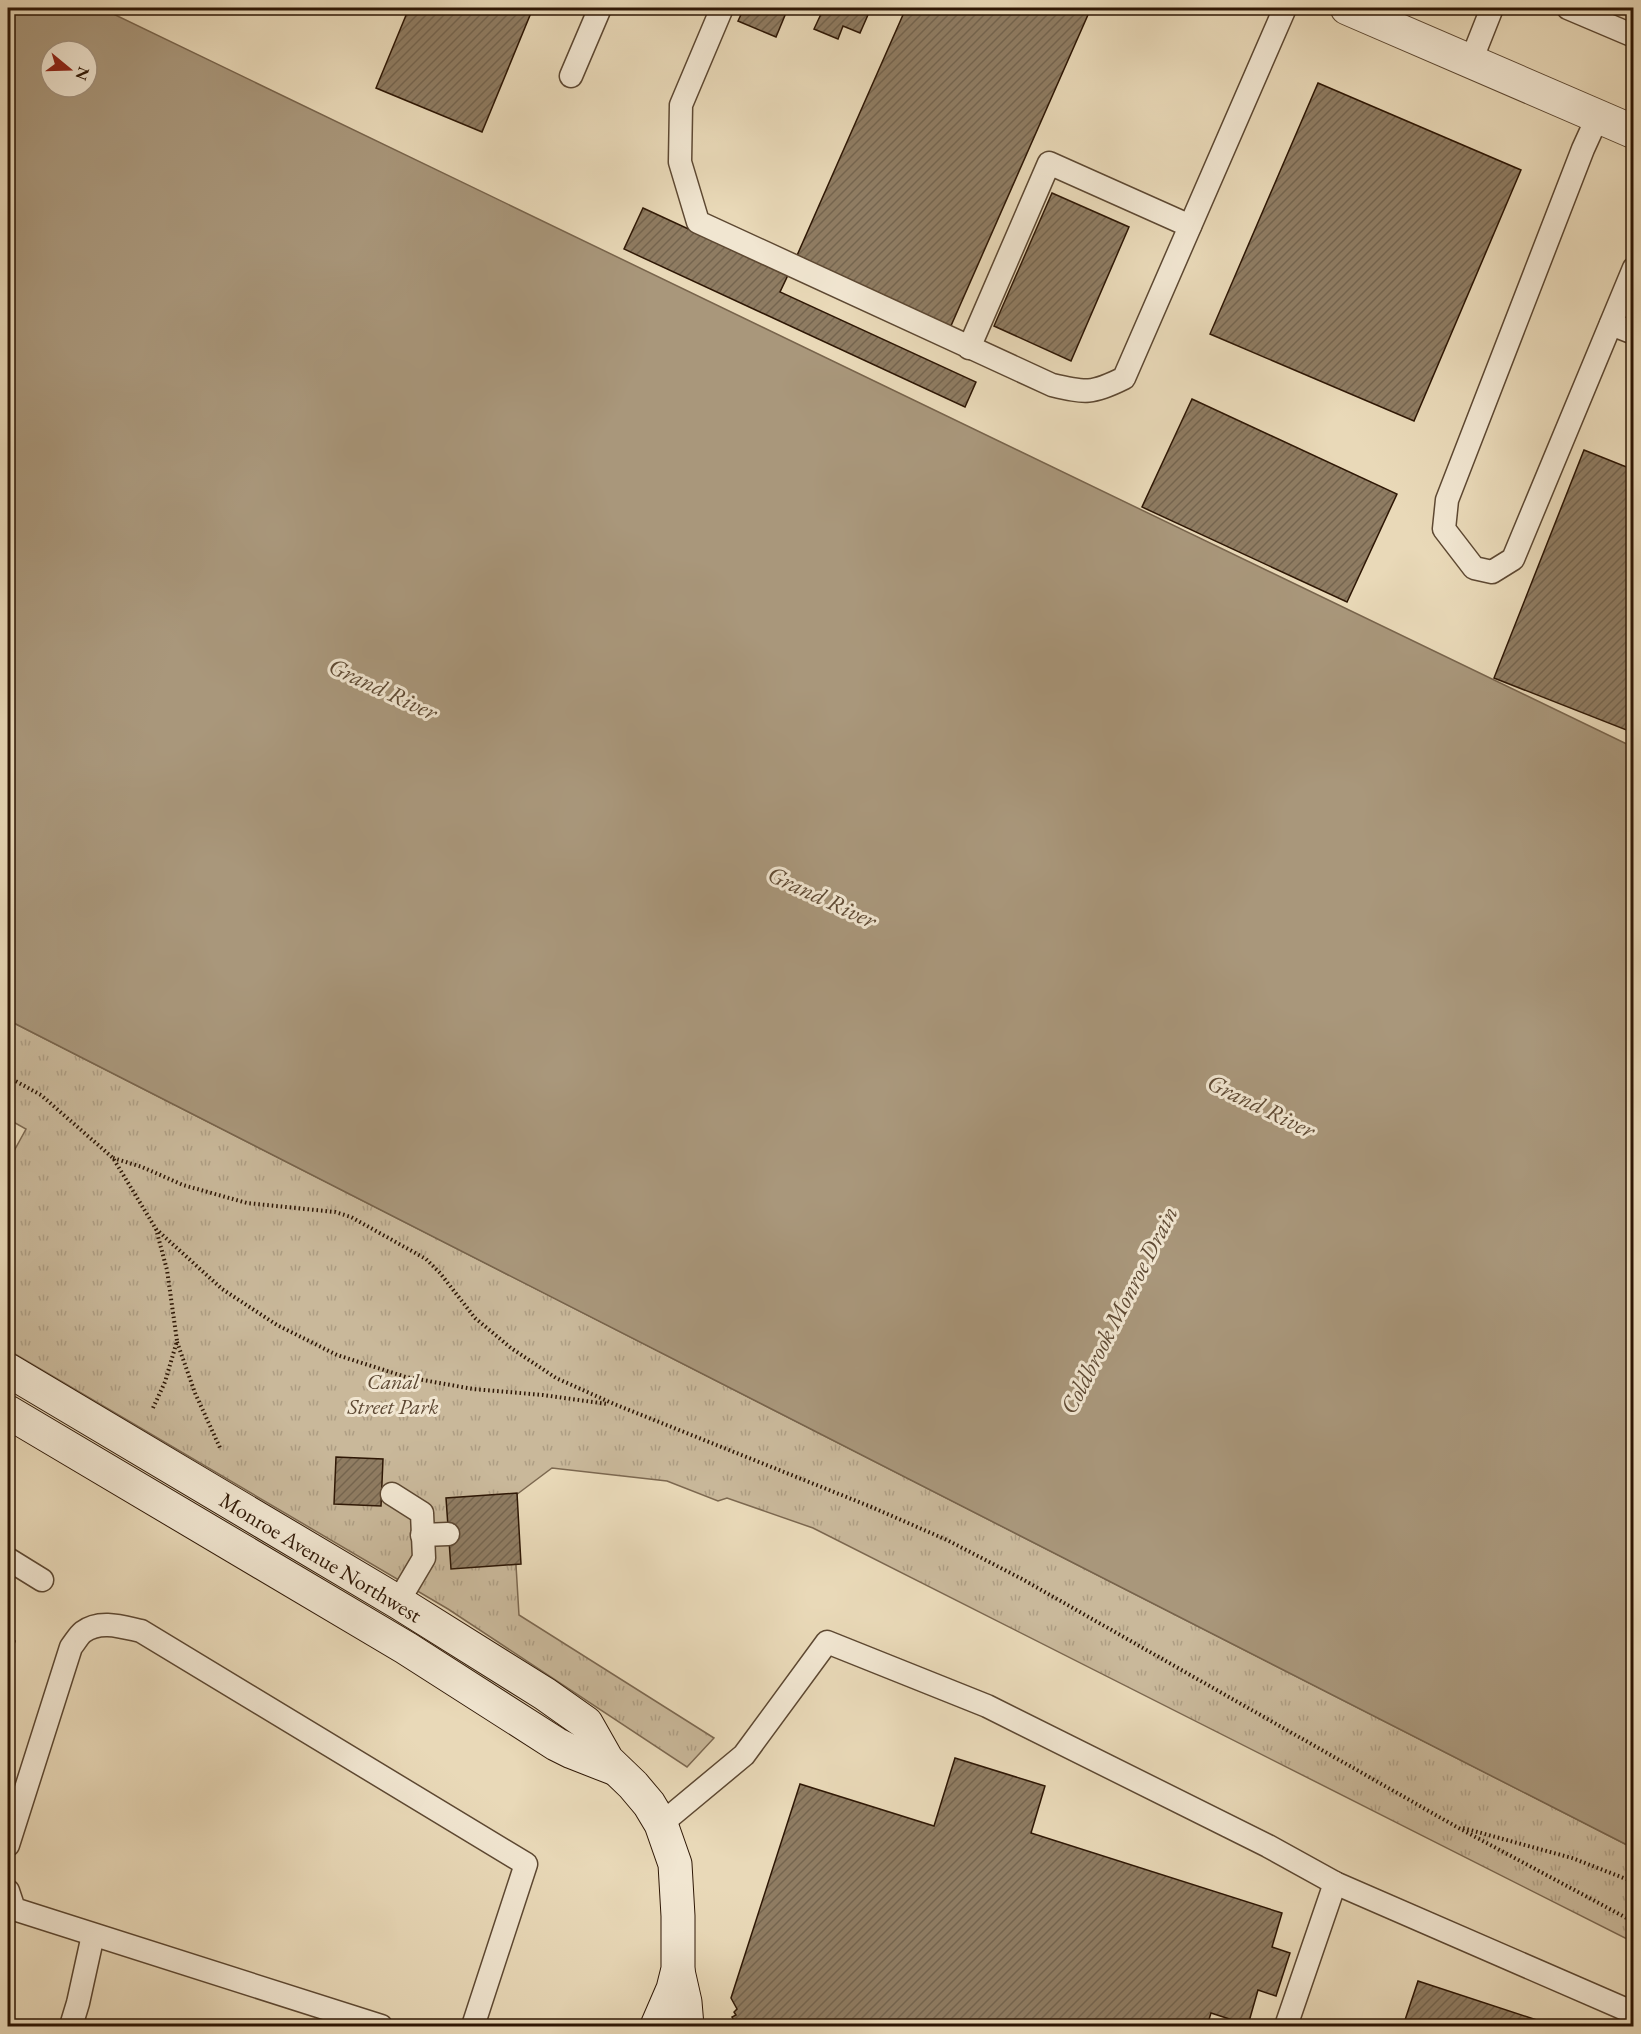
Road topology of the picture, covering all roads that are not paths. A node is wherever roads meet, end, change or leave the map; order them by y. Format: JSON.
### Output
{"nodes":[{"id":1,"x":600,"y":8,"type":"edge"},
{"id":2,"x":722,"y":8,"type":"edge"},
{"id":3,"x":1285,"y":8,"type":"edge"},
{"id":4,"x":1347,"y":8,"type":"edge"},
{"id":5,"x":1492,"y":8,"type":"edge"},
{"id":6,"x":1568,"y":8,"type":"edge"},
{"id":7,"x":1634,"y":36,"type":"edge"},
{"id":8,"x":1471,"y":61,"type":"junction"},
{"id":9,"x":571,"y":76,"type":"dead end"},
{"id":10,"x":1598,"y":116,"type":"junction"},
{"id":11,"x":1634,"y":132,"type":"edge"},
{"id":12,"x":1190,"y":226,"type":"junction"},
{"id":13,"x":1634,"y":268,"type":"edge"},
{"id":14,"x":1611,"y":324,"type":"junction"},
{"id":15,"x":1634,"y":333,"type":"edge"},
{"id":16,"x":969,"y":348,"type":"junction"},
{"id":17,"x":8,"y":1370,"type":"edge"},
{"id":18,"x":8,"y":1412,"type":"edge"},
{"id":19,"x":392,"y":1494,"type":"dead end"},
{"id":20,"x":448,"y":1534,"type":"dead end"},
{"id":21,"x":422,"y":1535,"type":"junction"},
{"id":22,"x":8,"y":1559,"type":"edge"},
{"id":23,"x":42,"y":1581,"type":"dead end"},
{"id":24,"x":398,"y":1602,"type":"junction"},
{"id":25,"x":613,"y":1768,"type":"junction"},
{"id":26,"x":661,"y":1824,"type":"junction"},
{"id":27,"x":8,"y":1845,"type":"edge"},
{"id":28,"x":1335,"y":1883,"type":"junction"},
{"id":29,"x":8,"y":1891,"type":"edge"},
{"id":30,"x":93,"y":1935,"type":"junction"},
{"id":31,"x":678,"y":1969,"type":"junction"},
{"id":32,"x":1634,"y":2013,"type":"edge"},
{"id":33,"x":71,"y":2026,"type":"edge"},
{"id":34,"x":379,"y":2026,"type":"edge"},
{"id":35,"x":473,"y":2026,"type":"edge"},
{"id":36,"x":657,"y":2026,"type":"edge"},
{"id":37,"x":687,"y":2026,"type":"edge"},
{"id":38,"x":1286,"y":2026,"type":"edge"}],
"edges":[{"from":1,"to":9,"type":"lane"},
{"from":2,"to":16,"type":"lane"},
{"from":3,"to":12,"type":"lane"},
{"from":4,"to":8,"type":"main road"},
{"from":5,"to":8,"type":"lane"},
{"from":6,"to":7,"type":"lane"},
{"from":8,"to":10,"type":"main road"},
{"from":10,"to":11,"type":"main road"},
{"from":10,"to":14,"type":"lane"},
{"from":12,"to":16,"type":"lane"},
{"from":12,"to":16,"type":"lane"},
{"from":13,"to":14,"type":"lane"},
{"from":14,"to":15,"type":"lane"},
{"from":17,"to":24,"type":"main road","name":"Monroe Avenue Northwest"},
{"from":18,"to":25,"type":"main road","name":"Monroe Avenue Northwest"},
{"from":19,"to":21,"type":"lane"},
{"from":20,"to":21,"type":"lane"},
{"from":21,"to":24,"type":"lane"},
{"from":22,"to":23,"type":"lane"},
{"from":24,"to":25,"type":"main road","name":"Monroe Avenue Northwest"},
{"from":25,"to":26,"type":"main road","name":"Monroe Avenue Northwest"},
{"from":26,"to":28,"type":"lane"},
{"from":26,"to":31,"type":"main road","name":"Monroe Avenue Northwest"},
{"from":27,"to":35,"type":"lane"},
{"from":28,"to":32,"type":"lane"},
{"from":28,"to":38,"type":"lane"},
{"from":29,"to":30,"type":"lane"},
{"from":30,"to":33,"type":"lane"},
{"from":30,"to":34,"type":"lane"},
{"from":31,"to":36,"type":"main road","name":"Monroe Avenue Northwest"},
{"from":31,"to":37,"type":"main road","name":"Monroe Avenue Northwest"}]}
